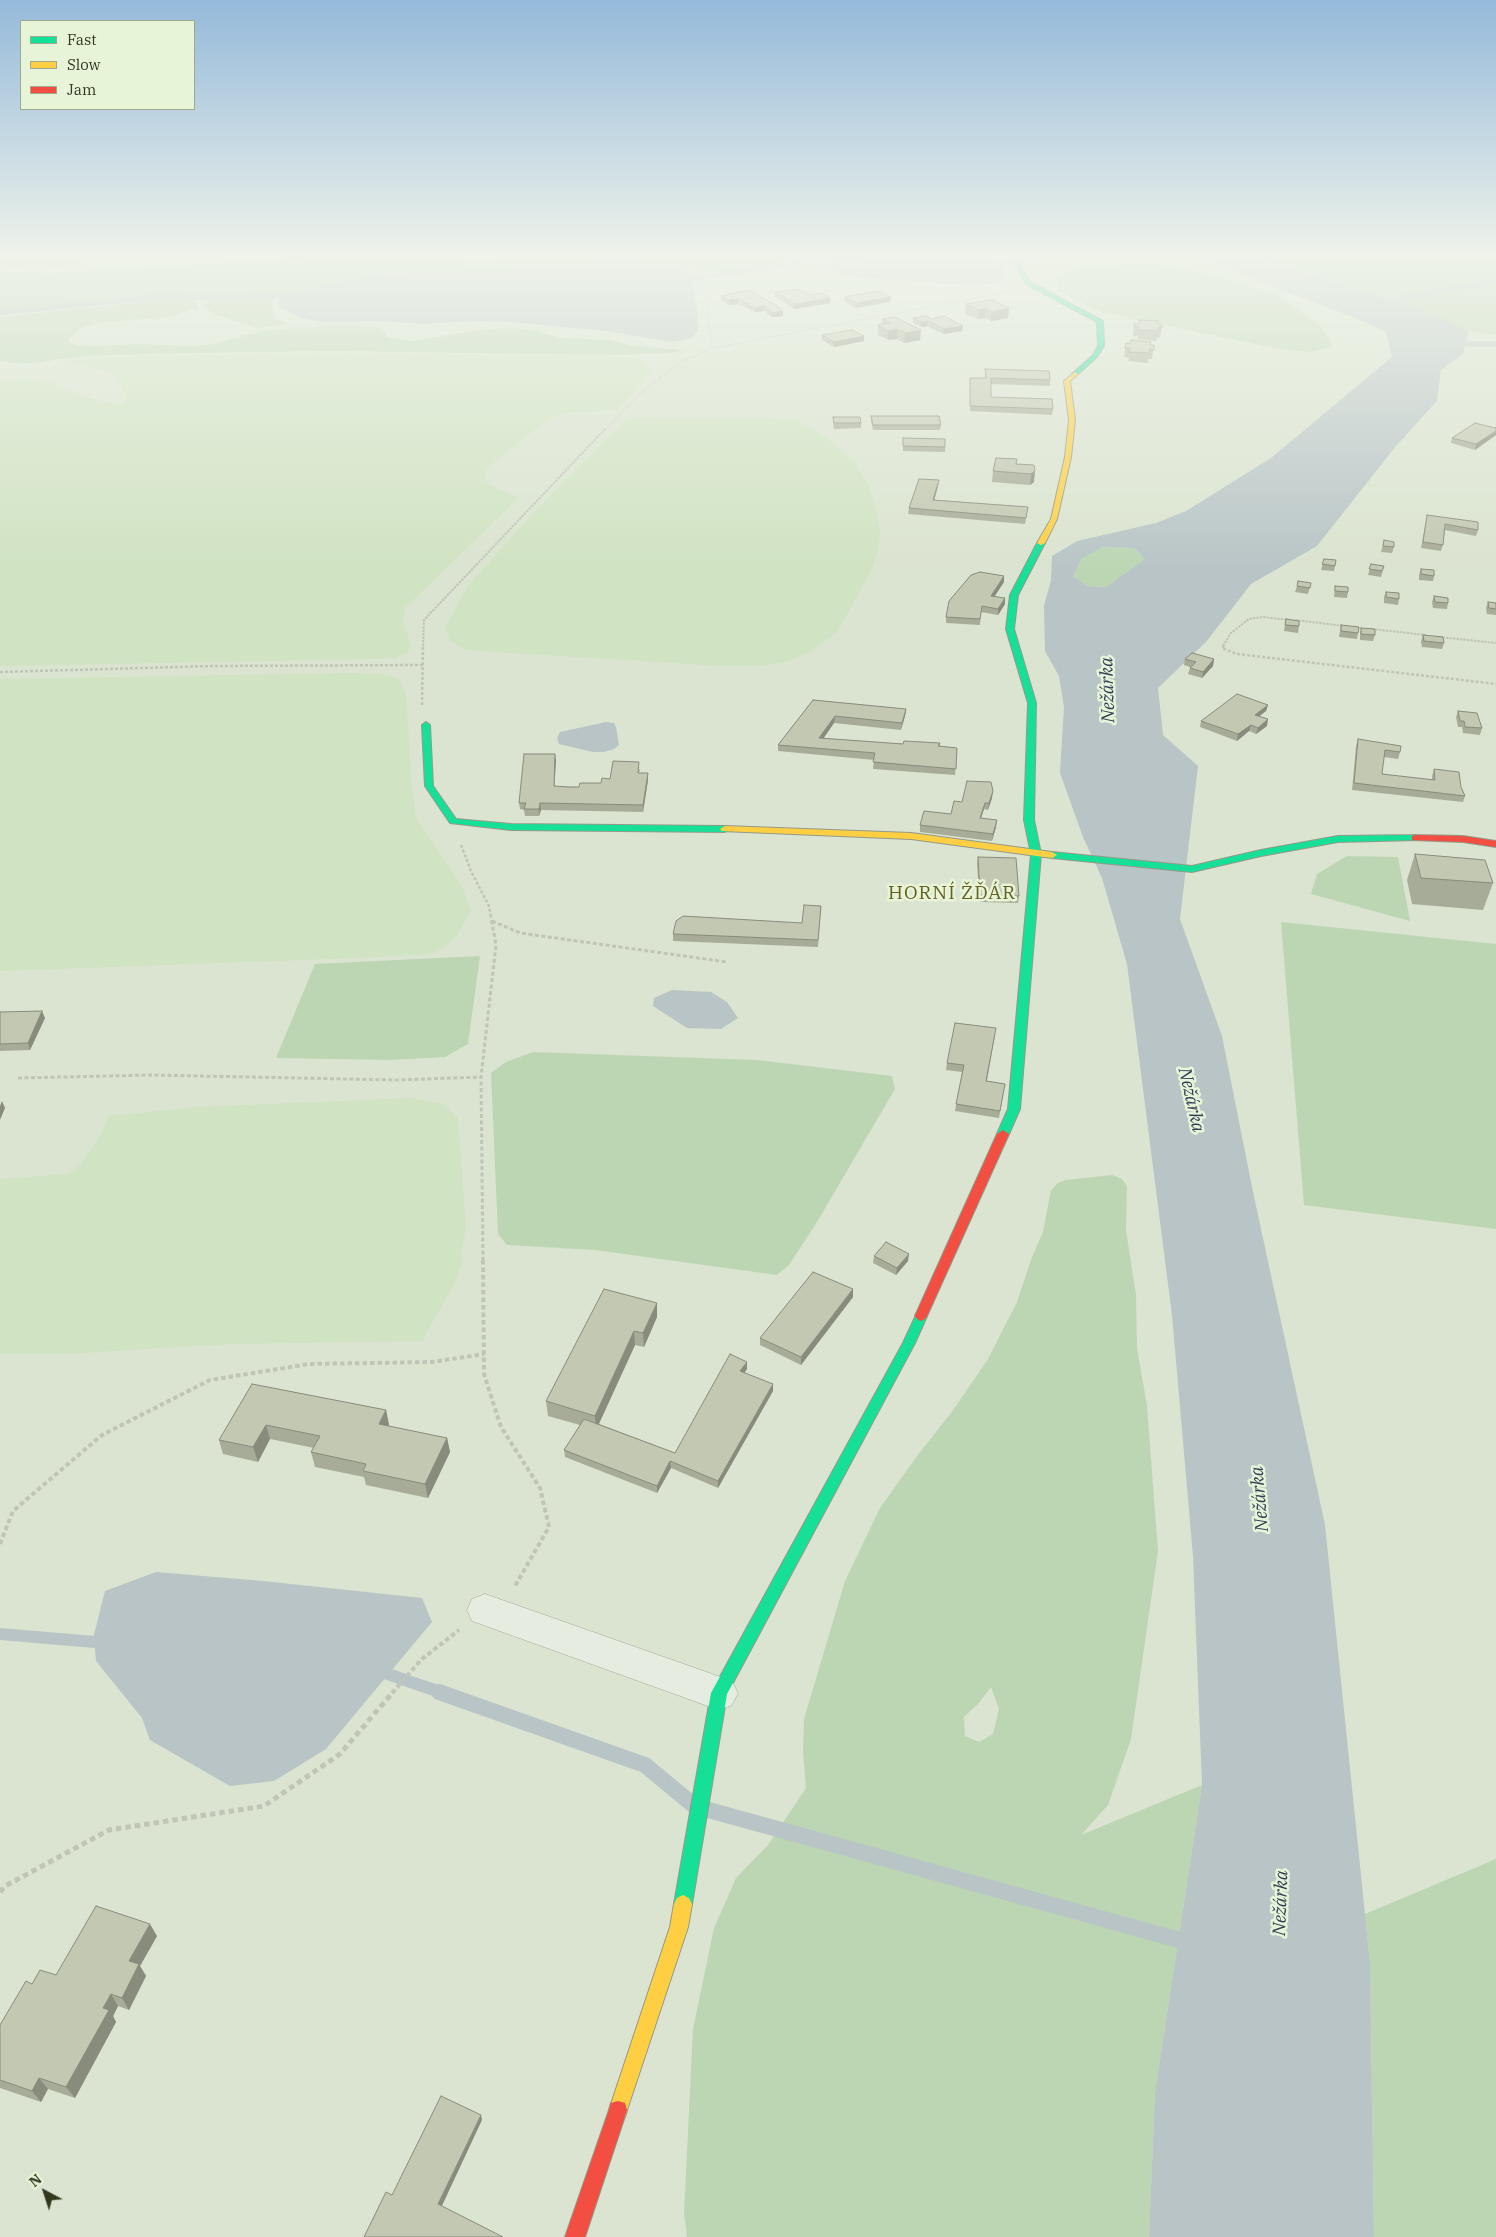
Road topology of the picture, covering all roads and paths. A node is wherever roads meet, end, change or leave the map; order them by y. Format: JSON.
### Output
{"nodes":[{"id":1,"x":682,"y":361,"type":"edge"},
{"id":2,"x":1089,"y":361,"type":"edge"},
{"id":3,"x":1350,"y":627,"type":"edge"},
{"id":4,"x":1370,"y":629,"type":"edge"},
{"id":5,"x":1428,"y":636,"type":"edge"},
{"id":6,"x":1438,"y":637,"type":"edge"},
{"id":7,"x":1496,"y":643,"type":"edge"},
{"id":8,"x":423,"y":665,"type":"junction"},
{"id":9,"x":0,"y":672,"type":"edge"},
{"id":10,"x":1496,"y":684,"type":"edge"},
{"id":11,"x":426,"y":725,"type":"joint"},
{"id":12,"x":453,"y":821,"type":"junction"},
{"id":13,"x":1496,"y":844,"type":"edge"},
{"id":14,"x":1036,"y":854,"type":"junction"},
{"id":15,"x":492,"y":921,"type":"junction"},
{"id":16,"x":727,"y":962,"type":"dead end"},
{"id":17,"x":481,"y":1077,"type":"junction"},
{"id":18,"x":18,"y":1078,"type":"dead end"},
{"id":19,"x":484,"y":1354,"type":"junction"},
{"id":20,"x":0,"y":1544,"type":"edge"},
{"id":21,"x":485,"y":1610,"type":"junction"},
{"id":22,"x":719,"y":1693,"type":"junction"},
{"id":23,"x":0,"y":1892,"type":"edge"},
{"id":24,"x":575,"y":2237,"type":"edge"}],
"edges":[{"from":1,"to":8,"type":"path"},
{"from":2,"to":14,"type":"street"},
{"from":3,"to":10,"type":"path"},
{"from":4,"to":5,"type":"path"},
{"from":6,"to":7,"type":"path"},
{"from":8,"to":9,"type":"path"},
{"from":8,"to":11,"type":"path"},
{"from":11,"to":12,"type":"street"},
{"from":12,"to":14,"type":"street"},
{"from":12,"to":15,"type":"path"},
{"from":13,"to":14,"type":"street"},
{"from":14,"to":22,"type":"street"},
{"from":15,"to":16,"type":"path"},
{"from":15,"to":17,"type":"path"},
{"from":17,"to":18,"type":"path"},
{"from":17,"to":19,"type":"path"},
{"from":19,"to":20,"type":"path"},
{"from":19,"to":21,"type":"path"},
{"from":21,"to":22,"type":"street"},
{"from":21,"to":23,"type":"path"},
{"from":22,"to":24,"type":"street"}]}
